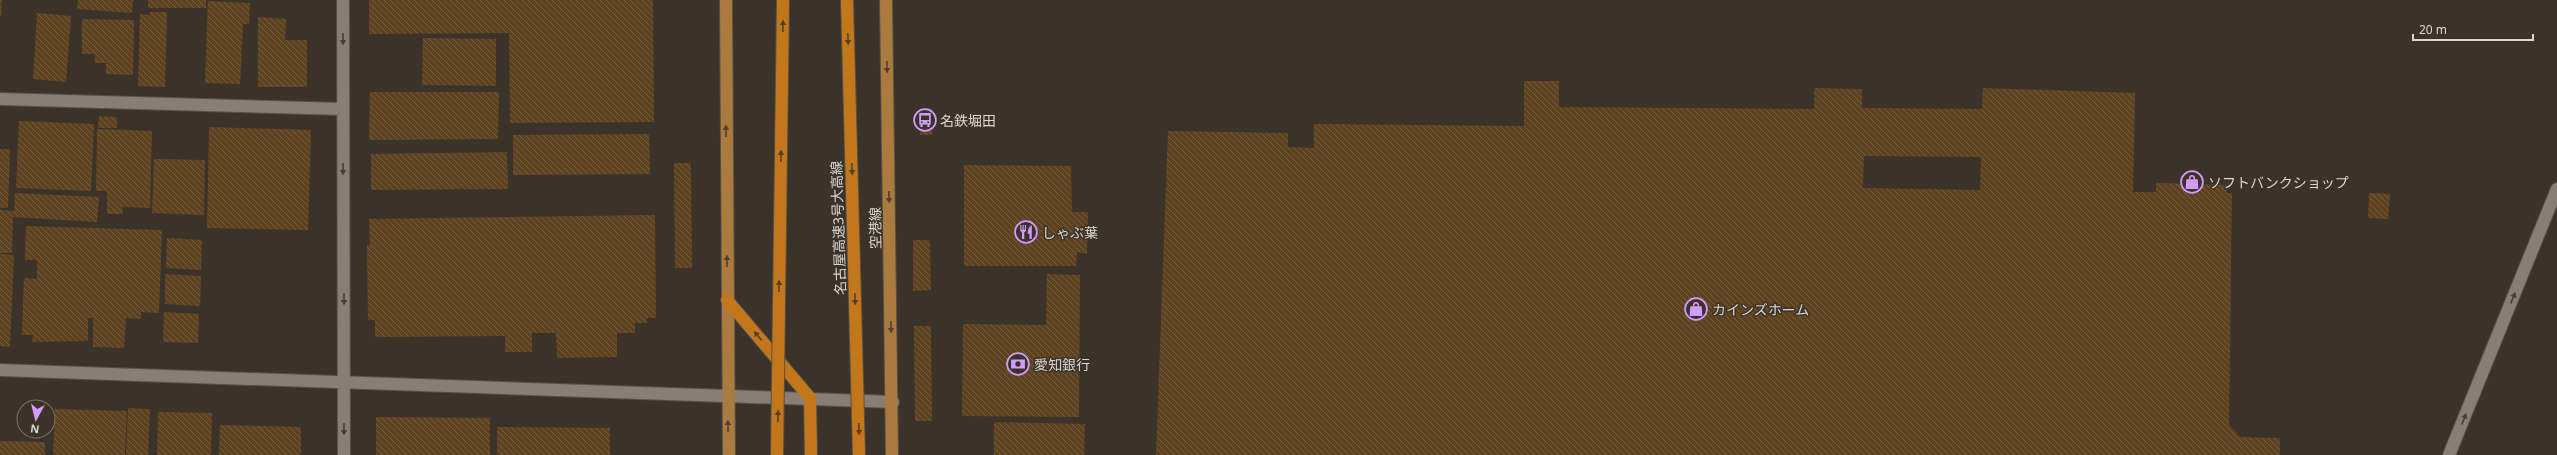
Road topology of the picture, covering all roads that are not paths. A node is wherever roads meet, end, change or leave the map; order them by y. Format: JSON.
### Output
{"nodes":[{"id":1,"x":343,"y":0,"type":"edge"},
{"id":2,"x":726,"y":0,"type":"edge"},
{"id":3,"x":783,"y":0,"type":"edge"},
{"id":4,"x":848,"y":0,"type":"edge"},
{"id":5,"x":886,"y":0,"type":"edge"},
{"id":6,"x":0,"y":99,"type":"edge"},
{"id":7,"x":343,"y":109,"type":"junction"},
{"id":8,"x":2557,"y":189,"type":"edge"},
{"id":9,"x":727,"y":300,"type":"junction"},
{"id":10,"x":0,"y":370,"type":"edge"},
{"id":11,"x":344,"y":383,"type":"junction"},
{"id":12,"x":728,"y":396,"type":"junction"},
{"id":13,"x":810,"y":398,"type":"junction"},
{"id":14,"x":892,"y":402,"type":"junction"},
{"id":15,"x":344,"y":455,"type":"edge"},
{"id":16,"x":729,"y":455,"type":"edge"},
{"id":17,"x":777,"y":455,"type":"edge"},
{"id":18,"x":811,"y":455,"type":"edge"},
{"id":19,"x":860,"y":455,"type":"edge"},
{"id":20,"x":892,"y":455,"type":"edge"},
{"id":21,"x":2449,"y":455,"type":"edge"}],
"edges":[{"from":1,"to":7,"type":"street","one_way":true},
{"from":9,"to":2,"type":"main road","one_way":true},
{"from":17,"to":3,"type":"highway","one_way":true,"bridge":true},
{"from":4,"to":19,"type":"highway","name":"名古屋高速3号大高線","one_way":true,"bridge":true},
{"from":5,"to":14,"type":"main road","name":"空港線","one_way":true},
{"from":6,"to":7,"type":"street"},
{"from":7,"to":11,"type":"street","one_way":true},
{"from":21,"to":8,"type":"street","one_way":true},
{"from":9,"to":12,"type":"main road"},
{"from":13,"to":9,"type":"highway","one_way":true},
{"from":10,"to":11,"type":"street"},
{"from":11,"to":12,"type":"street"},
{"from":11,"to":15,"type":"street","one_way":true},
{"from":12,"to":13,"type":"street"},
{"from":16,"to":12,"type":"main road","one_way":true},
{"from":13,"to":14,"type":"street"},
{"from":13,"to":18,"type":"highway"},
{"from":14,"to":20,"type":"main road","name":"空港線"}]}
